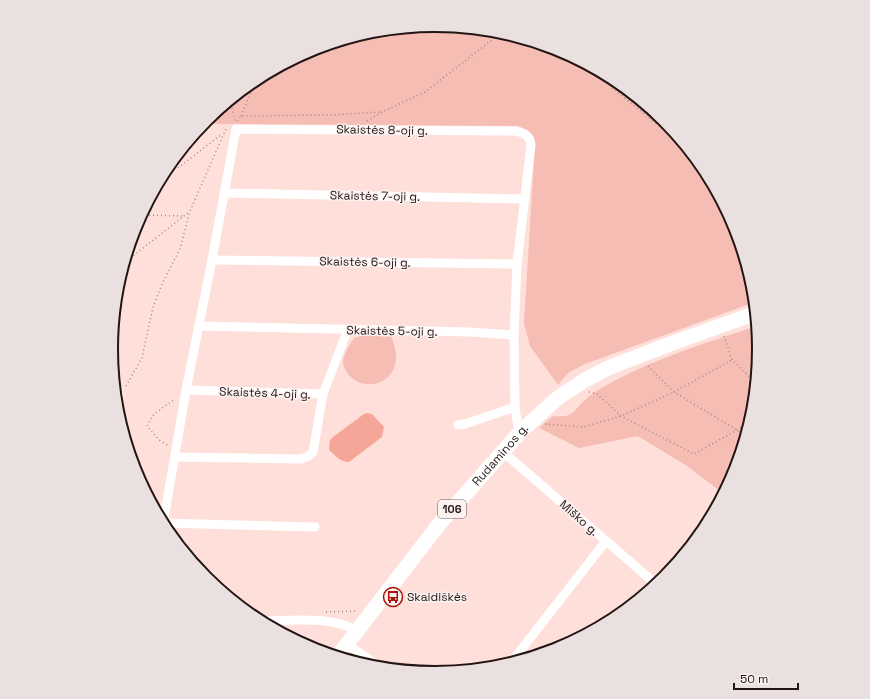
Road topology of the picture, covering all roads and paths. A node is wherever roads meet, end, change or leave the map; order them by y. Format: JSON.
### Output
{"nodes":[{"id":1,"x":495,"y":38,"type":"edge"},
{"id":2,"x":604,"y":82,"type":"edge"},
{"id":3,"x":251,"y":91,"type":"edge"},
{"id":4,"x":232,"y":107,"type":"edge"},
{"id":5,"x":382,"y":112,"type":"junction"},
{"id":6,"x":241,"y":116,"type":"junction"},
{"id":7,"x":236,"y":126,"type":"junction"},
{"id":8,"x":226,"y":129,"type":"junction"},
{"id":9,"x":353,"y":129,"type":"junction"},
{"id":10,"x":224,"y":133,"type":"junction"},
{"id":11,"x":671,"y":136,"type":"edge"},
{"id":12,"x":175,"y":168,"type":"edge"},
{"id":13,"x":224,"y":193,"type":"junction"},
{"id":14,"x":525,"y":199,"type":"junction"},
{"id":15,"x":190,"y":211,"type":"junction"},
{"id":16,"x":147,"y":215,"type":"edge"},
{"id":17,"x":184,"y":216,"type":"junction"},
{"id":18,"x":131,"y":258,"type":"edge"},
{"id":19,"x":212,"y":260,"type":"junction"},
{"id":20,"x":517,"y":264,"type":"junction"},
{"id":21,"x":751,"y":315,"type":"edge"},
{"id":22,"x":199,"y":326,"type":"junction"},
{"id":23,"x":720,"y":326,"type":"junction"},
{"id":24,"x":348,"y":330,"type":"junction"},
{"id":25,"x":514,"y":335,"type":"junction"},
{"id":26,"x":638,"y":355,"type":"junction"},
{"id":27,"x":732,"y":360,"type":"junction"},
{"id":28,"x":751,"y":378,"type":"edge"},
{"id":29,"x":572,"y":388,"type":"junction"},
{"id":30,"x":186,"y":390,"type":"junction"},
{"id":31,"x":674,"y":392,"type":"junction"},
{"id":32,"x":322,"y":394,"type":"junction"},
{"id":33,"x":121,"y":395,"type":"edge"},
{"id":34,"x":515,"y":407,"type":"junction"},
{"id":35,"x":621,"y":416,"type":"junction"},
{"id":36,"x":458,"y":425,"type":"dead end"},
{"id":37,"x":526,"y":426,"type":"junction"},
{"id":38,"x":743,"y":426,"type":"edge"},
{"id":39,"x":737,"y":430,"type":"junction"},
{"id":40,"x":741,"y":434,"type":"edge"},
{"id":41,"x":502,"y":451,"type":"junction"},
{"id":42,"x":176,"y":454,"type":"junction"},
{"id":43,"x":165,"y":515,"type":"edge"},
{"id":44,"x":170,"y":524,"type":"edge"},
{"id":45,"x":315,"y":527,"type":"dead end"},
{"id":46,"x":606,"y":541,"type":"junction"},
{"id":47,"x":652,"y":581,"type":"edge"},
{"id":48,"x":271,"y":621,"type":"edge"},
{"id":49,"x":357,"y":631,"type":"junction"},
{"id":50,"x":347,"y":644,"type":"junction"},
{"id":51,"x":341,"y":652,"type":"edge"},
{"id":52,"x":515,"y":657,"type":"edge"},
{"id":53,"x":371,"y":660,"type":"edge"}],
"edges":[{"from":1,"to":5,"type":"path"},
{"from":2,"to":11,"type":"path"},
{"from":3,"to":6,"type":"path"},
{"from":4,"to":7,"type":"path"},
{"from":5,"to":6,"type":"path"},
{"from":5,"to":9,"type":"path"},
{"from":6,"to":7,"type":"path"},
{"from":6,"to":7,"type":"path"},
{"from":7,"to":8,"type":"path"},
{"from":7,"to":8,"type":"path"},
{"from":7,"to":9,"type":"street","name":"Skaistės 8-oji g."},
{"from":7,"to":13,"type":"street"},
{"from":8,"to":10,"type":"path"},
{"from":9,"to":14,"type":"street","name":"Skaistės 8-oji g."},
{"from":10,"to":12,"type":"path"},
{"from":10,"to":15,"type":"path"},
{"from":13,"to":14,"type":"street","name":"Skaistės 7-oji g."},
{"from":13,"to":19,"type":"street"},
{"from":14,"to":20,"type":"street"},
{"from":15,"to":17,"type":"path"},
{"from":15,"to":33,"type":"path"},
{"from":16,"to":17,"type":"path"},
{"from":17,"to":18,"type":"path"},
{"from":19,"to":20,"type":"street","name":"Skaistės 6-oji g."},
{"from":19,"to":22,"type":"street"},
{"from":20,"to":25,"type":"street"},
{"from":21,"to":23,"type":"main road","number":"106"},
{"from":22,"to":24,"type":"street","name":"Skaistės 5-oji g."},
{"from":22,"to":30,"type":"street"},
{"from":23,"to":26,"type":"main road","name":"Rudaminos g.","number":"106"},
{"from":23,"to":27,"type":"path"},
{"from":24,"to":25,"type":"street","name":"Skaistės 5-oji g."},
{"from":24,"to":32,"type":"street","name":"Skaistės 4-oji g."},
{"from":25,"to":34,"type":"street"},
{"from":26,"to":29,"type":"main road","name":"Rudaminos g.","number":"106"},
{"from":26,"to":31,"type":"path"},
{"from":27,"to":28,"type":"path"},
{"from":27,"to":31,"type":"path"},
{"from":29,"to":35,"type":"path"},
{"from":29,"to":37,"type":"main road","name":"Rudaminos g.","number":"106"},
{"from":30,"to":32,"type":"street","name":"Skaistės 4-oji g."},
{"from":30,"to":42,"type":"street"},
{"from":30,"to":42,"type":"path"},
{"from":31,"to":35,"type":"path"},
{"from":31,"to":39,"type":"path"},
{"from":32,"to":42,"type":"street"},
{"from":34,"to":36,"type":"street"},
{"from":34,"to":37,"type":"street"},
{"from":35,"to":37,"type":"path"},
{"from":35,"to":39,"type":"path"},
{"from":37,"to":41,"type":"main road","name":"Rudaminos g.","number":"106"},
{"from":38,"to":39,"type":"path"},
{"from":39,"to":40,"type":"path"},
{"from":41,"to":46,"type":"street","name":"Miško g."},
{"from":41,"to":49,"type":"main road","name":"Rudaminos g.","number":"106"},
{"from":42,"to":43,"type":"street"},
{"from":44,"to":45,"type":"street"},
{"from":46,"to":47,"type":"street","name":"Miško g."},
{"from":46,"to":52,"type":"street"},
{"from":48,"to":49,"type":"street"},
{"from":49,"to":50,"type":"main road","name":"Rudaminos g.","number":"106"},
{"from":50,"to":51,"type":"main road","name":"Rudaminos g.","number":"106"},
{"from":50,"to":53,"type":"street"}]}
